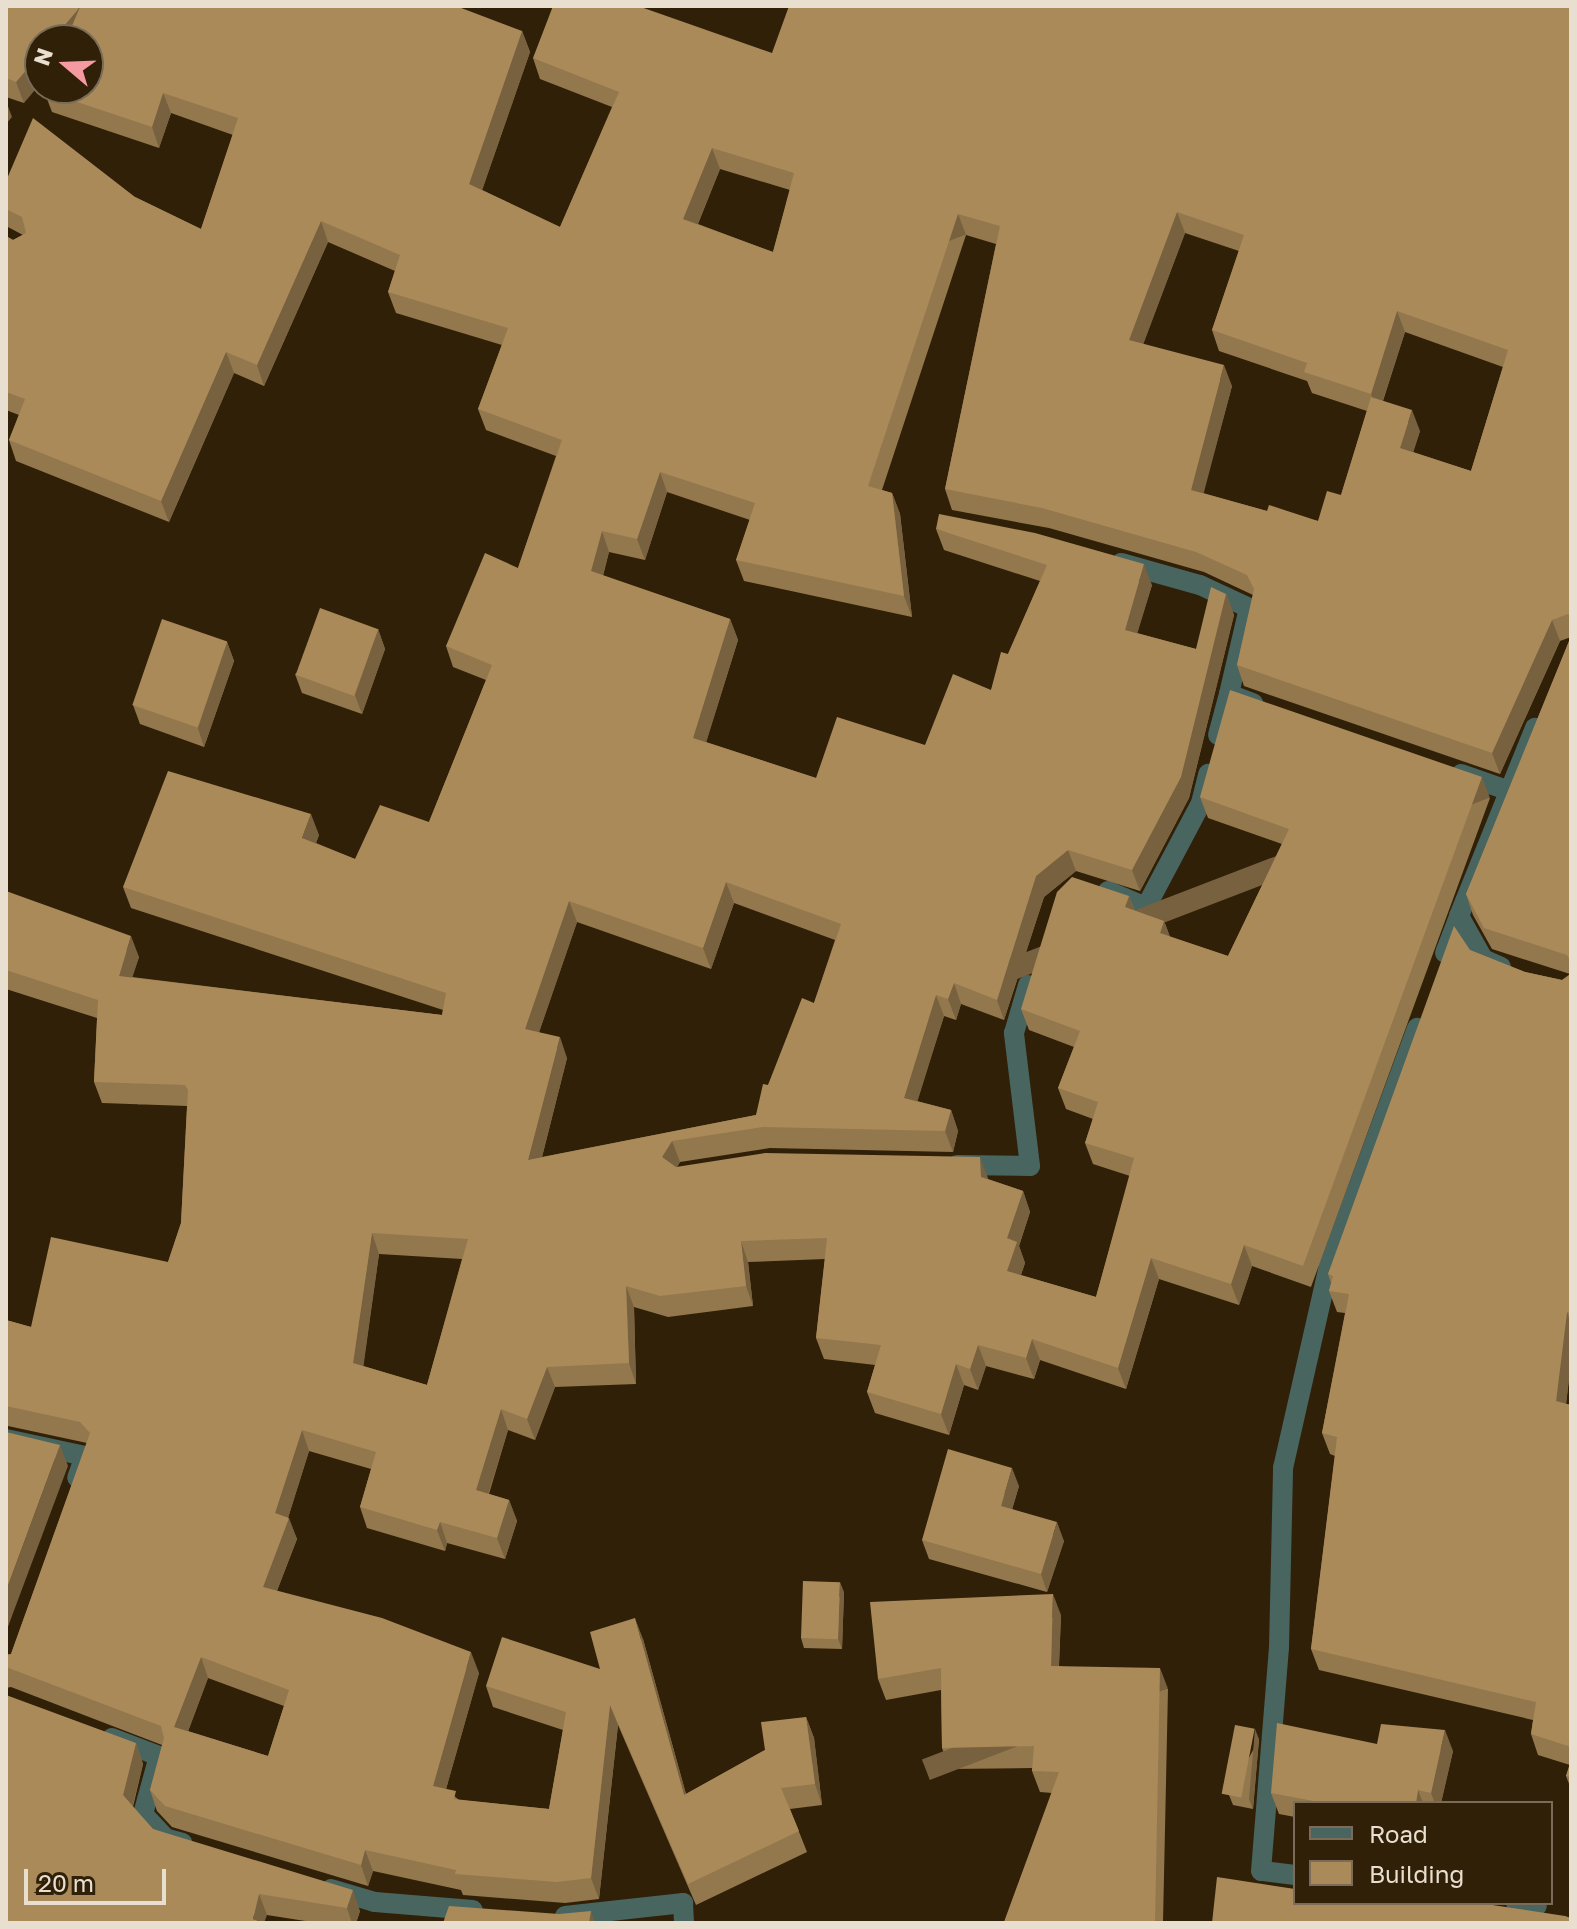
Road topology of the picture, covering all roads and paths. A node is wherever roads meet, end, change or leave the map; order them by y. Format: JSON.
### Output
{"nodes":[{"id":1,"x":1102,"y":558,"type":"edge"},
{"id":2,"x":1229,"y":694,"type":"junction"},
{"id":3,"x":1545,"y":704,"type":"edge"},
{"id":4,"x":1268,"y":709,"type":"edge"},
{"id":5,"x":1447,"y":769,"type":"edge"},
{"id":6,"x":1507,"y":790,"type":"junction"},
{"id":7,"x":1086,"y":886,"type":"edge"},
{"id":8,"x":1459,"y":916,"type":"junction"},
{"id":9,"x":1036,"y":963,"type":"edge"},
{"id":10,"x":1437,"y":974,"type":"edge"},
{"id":11,"x":1523,"y":976,"type":"edge"},
{"id":12,"x":1426,"y":1003,"type":"edge"},
{"id":13,"x":941,"y":1165,"type":"edge"},
{"id":14,"x":6,"y":1439,"type":"edge"},
{"id":15,"x":68,"y":1501,"type":"edge"},
{"id":16,"x":89,"y":1730,"type":"edge"},
{"id":17,"x":210,"y":1852,"type":"edge"},
{"id":18,"x":1293,"y":1875,"type":"edge"},
{"id":19,"x":315,"y":1884,"type":"edge"},
{"id":20,"x":1530,"y":1905,"type":"edge"},
{"id":21,"x":1537,"y":1906,"type":"dead end"},
{"id":22,"x":502,"y":1912,"type":"edge"},
{"id":23,"x":549,"y":1915,"type":"edge"},
{"id":24,"x":684,"y":1923,"type":"edge"}],
"edges":[{"from":1,"to":2,"type":"street"},
{"from":2,"to":4,"type":"street"},
{"from":2,"to":7,"type":"street"},
{"from":3,"to":6,"type":"street"},
{"from":5,"to":6,"type":"street"},
{"from":6,"to":8,"type":"street"},
{"from":8,"to":10,"type":"street"},
{"from":8,"to":11,"type":"street"},
{"from":9,"to":13,"type":"street"},
{"from":12,"to":18,"type":"street"},
{"from":14,"to":15,"type":"street"},
{"from":16,"to":17,"type":"street"},
{"from":19,"to":22,"type":"street"},
{"from":20,"to":21,"type":"street"},
{"from":23,"to":24,"type":"street"}]}
